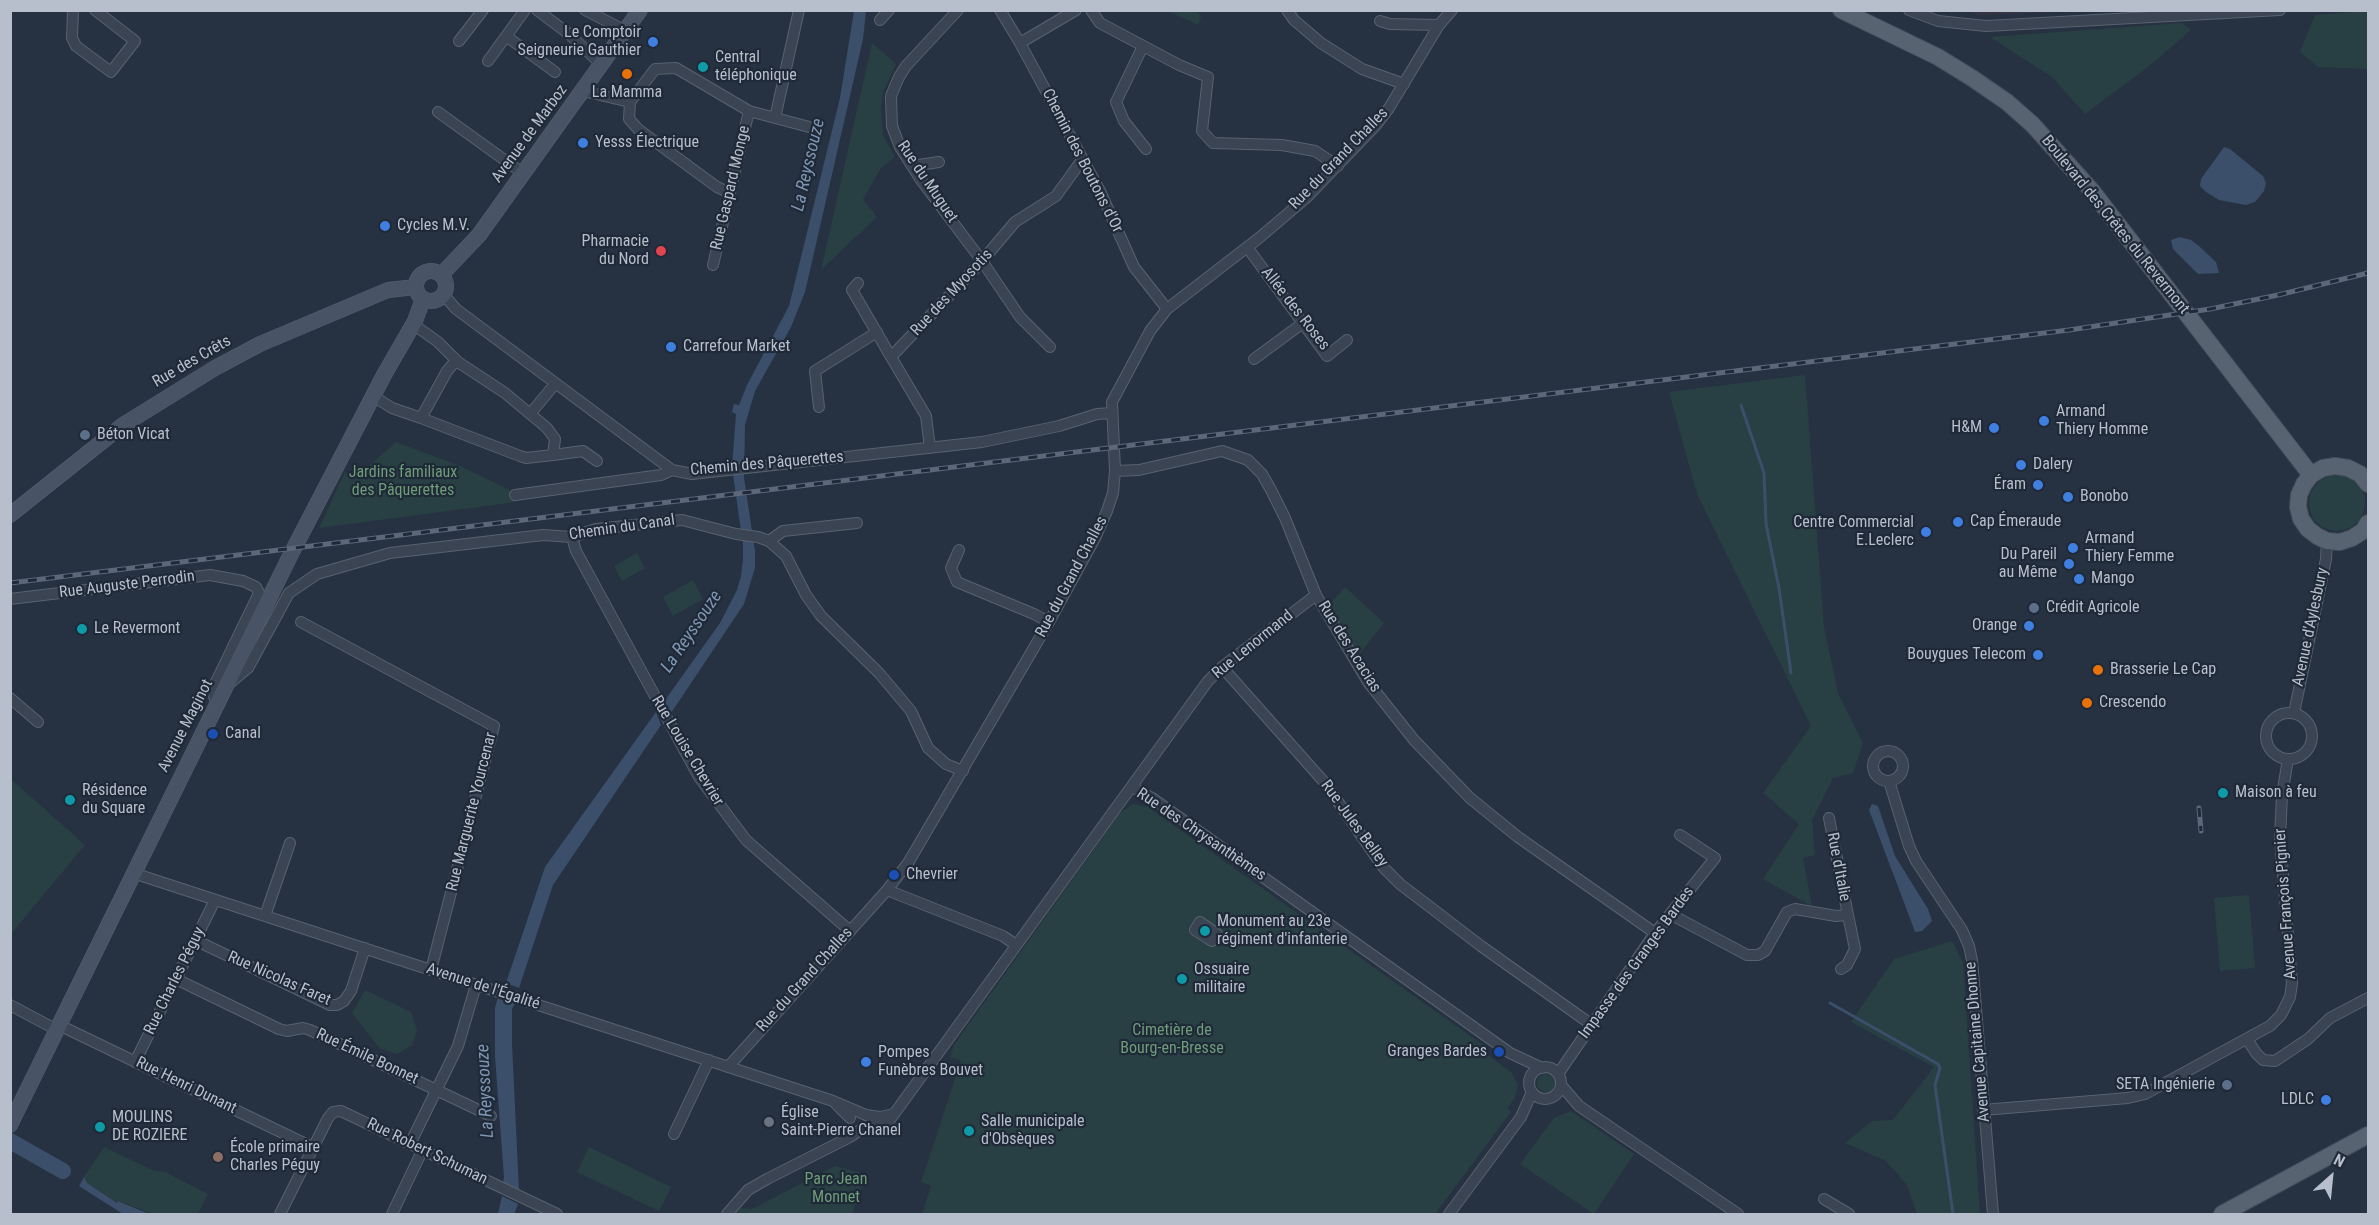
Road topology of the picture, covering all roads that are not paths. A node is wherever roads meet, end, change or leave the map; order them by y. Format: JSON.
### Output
{"nodes":[{"id":1,"x":73,"y":10,"type":"edge"},
{"id":2,"x":95,"y":10,"type":"edge"},
{"id":3,"x":483,"y":10,"type":"edge"},
{"id":4,"x":525,"y":10,"type":"edge"},
{"id":5,"x":537,"y":10,"type":"edge"},
{"id":6,"x":585,"y":10,"type":"edge"},
{"id":7,"x":640,"y":10,"type":"edge"},
{"id":8,"x":799,"y":10,"type":"edge"},
{"id":9,"x":889,"y":10,"type":"edge"},
{"id":10,"x":958,"y":10,"type":"edge"},
{"id":11,"x":1000,"y":10,"type":"edge"},
{"id":12,"x":1076,"y":10,"type":"edge"},
{"id":13,"x":1091,"y":10,"type":"edge"},
{"id":14,"x":1287,"y":10,"type":"edge"},
{"id":15,"x":1452,"y":10,"type":"edge"},
{"id":16,"x":1840,"y":10,"type":"edge"},
{"id":17,"x":1909,"y":10,"type":"edge"},
{"id":18,"x":2280,"y":10,"type":"edge"},
{"id":19,"x":880,"y":20,"type":"dead end"},
{"id":20,"x":1380,"y":21,"type":"dead end"},
{"id":21,"x":1439,"y":25,"type":"junction"},
{"id":22,"x":626,"y":31,"type":"junction"},
{"id":23,"x":506,"y":36,"type":"junction"},
{"id":24,"x":459,"y":41,"type":"dead end"},
{"id":25,"x":1020,"y":43,"type":"junction"},
{"id":26,"x":1143,"y":46,"type":"junction"},
{"id":27,"x":488,"y":61,"type":"dead end"},
{"id":28,"x":602,"y":65,"type":"junction"},
{"id":29,"x":555,"y":72,"type":"dead end"},
{"id":30,"x":1404,"y":84,"type":"junction"},
{"id":31,"x":583,"y":91,"type":"junction"},
{"id":32,"x":630,"y":102,"type":"junction"},
{"id":33,"x":749,"y":111,"type":"junction"},
{"id":34,"x":438,"y":112,"type":"dead end"},
{"id":35,"x":776,"y":118,"type":"junction"},
{"id":36,"x":813,"y":128,"type":"dead end"},
{"id":37,"x":1146,"y":148,"type":"dead end"},
{"id":38,"x":1082,"y":160,"type":"junction"},
{"id":39,"x":939,"y":162,"type":"dead end"},
{"id":40,"x":912,"y":166,"type":"junction"},
{"id":41,"x":1338,"y":166,"type":"junction"},
{"id":42,"x":524,"y":174,"type":"junction"},
{"id":43,"x":730,"y":193,"type":"junction"},
{"id":44,"x":1247,"y":247,"type":"junction"},
{"id":45,"x":982,"y":261,"type":"junction"},
{"id":46,"x":713,"y":265,"type":"dead end"},
{"id":47,"x":442,"y":274,"type":"junction"},
{"id":48,"x":858,"y":283,"type":"dead end"},
{"id":49,"x":420,"y":293,"type":"junction"},
{"id":50,"x":444,"y":295,"type":"junction"},
{"id":51,"x":1167,"y":309,"type":"junction"},
{"id":52,"x":1303,"y":323,"type":"junction"},
{"id":53,"x":413,"y":324,"type":"junction"},
{"id":54,"x":877,"y":332,"type":"junction"},
{"id":55,"x":1347,"y":340,"type":"dead end"},
{"id":56,"x":1050,"y":347,"type":"dead end"},
{"id":57,"x":891,"y":357,"type":"junction"},
{"id":58,"x":1254,"y":359,"type":"dead end"},
{"id":59,"x":458,"y":362,"type":"junction"},
{"id":60,"x":555,"y":384,"type":"junction"},
{"id":61,"x":373,"y":396,"type":"junction"},
{"id":62,"x":819,"y":407,"type":"dead end"},
{"id":63,"x":1111,"y":413,"type":"junction"},
{"id":64,"x":530,"y":414,"type":"junction"},
{"id":65,"x":421,"y":418,"type":"junction"},
{"id":66,"x":930,"y":448,"type":"junction"},
{"id":67,"x":553,"y":455,"type":"junction"},
{"id":68,"x":597,"y":460,"type":"dead end"},
{"id":69,"x":672,"y":470,"type":"junction"},
{"id":70,"x":1115,"y":471,"type":"junction"},
{"id":71,"x":2312,"y":475,"type":"junction"},
{"id":72,"x":2368,"y":484,"type":"edge"},
{"id":73,"x":515,"y":495,"type":"dead end"},
{"id":74,"x":10,"y":516,"type":"edge"},
{"id":75,"x":2368,"y":523,"type":"edge"},
{"id":76,"x":857,"y":524,"type":"dead end"},
{"id":77,"x":572,"y":537,"type":"junction"},
{"id":78,"x":764,"y":539,"type":"junction"},
{"id":79,"x":2328,"y":541,"type":"junction"},
{"id":80,"x":959,"y":550,"type":"dead end"},
{"id":81,"x":1316,"y":595,"type":"junction"},
{"id":82,"x":10,"y":599,"type":"edge"},
{"id":83,"x":301,"y":622,"type":"dead end"},
{"id":84,"x":1049,"y":622,"type":"junction"},
{"id":85,"x":1222,"y":668,"type":"junction"},
{"id":86,"x":226,"y":686,"type":"junction"},
{"id":87,"x":10,"y":698,"type":"edge"},
{"id":88,"x":218,"y":705,"type":"junction"},
{"id":89,"x":2294,"y":713,"type":"junction"},
{"id":90,"x":38,"y":722,"type":"dead end"},
{"id":91,"x":2288,"y":759,"type":"junction"},
{"id":92,"x":963,"y":771,"type":"junction"},
{"id":93,"x":1889,"y":781,"type":"dead end"},
{"id":94,"x":1132,"y":787,"type":"junction"},
{"id":95,"x":1829,"y":818,"type":"dead end"},
{"id":96,"x":1680,"y":836,"type":"dead end"},
{"id":97,"x":291,"y":843,"type":"dead end"},
{"id":98,"x":133,"y":873,"type":"junction"},
{"id":99,"x":887,"y":890,"type":"junction"},
{"id":100,"x":215,"y":900,"type":"junction"},
{"id":101,"x":1670,"y":914,"type":"junction"},
{"id":102,"x":1848,"y":915,"type":"junction"},
{"id":103,"x":265,"y":916,"type":"junction"},
{"id":104,"x":849,"y":930,"type":"junction"},
{"id":105,"x":1655,"y":933,"type":"junction"},
{"id":106,"x":195,"y":940,"type":"junction"},
{"id":107,"x":1016,"y":945,"type":"junction"},
{"id":108,"x":365,"y":948,"type":"junction"},
{"id":109,"x":1841,"y":969,"type":"dead end"},
{"id":110,"x":431,"y":970,"type":"junction"},
{"id":111,"x":176,"y":979,"type":"junction"},
{"id":112,"x":476,"y":985,"type":"junction"},
{"id":113,"x":2368,"y":998,"type":"edge"},
{"id":114,"x":10,"y":1005,"type":"edge"},
{"id":115,"x":1592,"y":1025,"type":"junction"},
{"id":116,"x":58,"y":1027,"type":"junction"},
{"id":117,"x":2247,"y":1039,"type":"junction"},
{"id":118,"x":1510,"y":1053,"type":"junction"},
{"id":119,"x":709,"y":1060,"type":"junction"},
{"id":120,"x":135,"y":1062,"type":"junction"},
{"id":121,"x":728,"y":1066,"type":"junction"},
{"id":122,"x":1542,"y":1068,"type":"junction"},
{"id":123,"x":1558,"y":1074,"type":"junction"},
{"id":124,"x":1530,"y":1079,"type":"junction"},
{"id":125,"x":1561,"y":1086,"type":"junction"},
{"id":126,"x":436,"y":1090,"type":"junction"},
{"id":127,"x":1532,"y":1092,"type":"junction"},
{"id":128,"x":1548,"y":1099,"type":"junction"},
{"id":129,"x":1579,"y":1106,"type":"junction"},
{"id":130,"x":1983,"y":1110,"type":"junction"},
{"id":131,"x":491,"y":1116,"type":"dead end"},
{"id":132,"x":1521,"y":1117,"type":"junction"},
{"id":133,"x":11,"y":1121,"type":"edge"},
{"id":134,"x":858,"y":1121,"type":"junction"},
{"id":135,"x":674,"y":1134,"type":"dead end"},
{"id":136,"x":2368,"y":1135,"type":"edge"},
{"id":137,"x":410,"y":1144,"type":"junction"},
{"id":138,"x":312,"y":1147,"type":"junction"},
{"id":139,"x":423,"y":1149,"type":"junction"},
{"id":140,"x":1824,"y":1199,"type":"dead end"},
{"id":141,"x":280,"y":1215,"type":"edge"},
{"id":142,"x":392,"y":1215,"type":"edge"},
{"id":143,"x":557,"y":1215,"type":"edge"},
{"id":144,"x":727,"y":1215,"type":"edge"},
{"id":145,"x":1449,"y":1215,"type":"edge"},
{"id":146,"x":1738,"y":1215,"type":"edge"},
{"id":147,"x":1849,"y":1215,"type":"edge"},
{"id":148,"x":1993,"y":1215,"type":"edge"},
{"id":149,"x":2222,"y":1215,"type":"edge"}],
"edges":[{"from":1,"to":2,"type":"street"},
{"from":3,"to":24,"type":"street"},
{"from":4,"to":23,"type":"street"},
{"from":5,"to":28,"type":"street"},
{"from":6,"to":22,"type":"street"},
{"from":7,"to":22,"type":"main road","name":"Avenue de Marboz"},
{"from":8,"to":35,"type":"street","name":"Rue Gaspard Monge"},
{"from":9,"to":19,"type":"street"},
{"from":10,"to":40,"type":"street","name":"Rue du Muguet"},
{"from":11,"to":25,"type":"street","name":"Chemin des Boutons d'Or"},
{"from":12,"to":25,"type":"street"},
{"from":13,"to":26,"type":"street"},
{"from":14,"to":30,"type":"street"},
{"from":15,"to":21,"type":"street","name":"Rue du Grand Challes"},
{"from":16,"to":71,"type":"main road","name":"Boulevard des Crêtes du Revermont"},
{"from":17,"to":18,"type":"street"},
{"from":20,"to":21,"type":"street"},
{"from":21,"to":30,"type":"street","name":"Rue du Grand Challes"},
{"from":22,"to":28,"type":"main road","name":"Avenue de Marboz"},
{"from":23,"to":27,"type":"street"},
{"from":23,"to":29,"type":"street"},
{"from":25,"to":38,"type":"street","name":"Chemin des Boutons d'Or"},
{"from":26,"to":37,"type":"street"},
{"from":26,"to":41,"type":"street"},
{"from":28,"to":31,"type":"main road","name":"Avenue de Marboz"},
{"from":30,"to":41,"type":"street","name":"Rue du Grand Challes"},
{"from":31,"to":32,"type":"street"},
{"from":31,"to":42,"type":"main road","name":"Avenue de Marboz"},
{"from":32,"to":33,"type":"street"},
{"from":32,"to":43,"type":"street"},
{"from":33,"to":35,"type":"street"},
{"from":33,"to":43,"type":"street","name":"Rue Gaspard Monge"},
{"from":34,"to":42,"type":"street"},
{"from":35,"to":36,"type":"street"},
{"from":38,"to":45,"type":"street","name":"Rue des Myosotis"},
{"from":38,"to":51,"type":"street","name":"Chemin des Boutons d'Or"},
{"from":39,"to":40,"type":"street"},
{"from":40,"to":45,"type":"street","name":"Rue du Muguet"},
{"from":41,"to":44,"type":"street","name":"Rue du Grand Challes"},
{"from":42,"to":47,"type":"main road","name":"Avenue de Marboz"},
{"from":43,"to":46,"type":"street","name":"Rue Gaspard Monge"},
{"from":44,"to":51,"type":"street","name":"Rue du Grand Challes"},
{"from":44,"to":52,"type":"street","name":"Allée des Roses"},
{"from":45,"to":56,"type":"street","name":"Rue du Muguet"},
{"from":45,"to":57,"type":"street","name":"Rue des Myosotis"},
{"from":47,"to":49,"type":"main road"},
{"from":47,"to":50,"type":"main road"},
{"from":48,"to":54,"type":"street"},
{"from":49,"to":50,"type":"main road"},
{"from":49,"to":53,"type":"main road"},
{"from":49,"to":74,"type":"main road","name":"Rue des Crêts"},
{"from":50,"to":60,"type":"street","name":"Chemin des Pâquerettes"},
{"from":51,"to":63,"type":"street","name":"Rue du Grand Challes"},
{"from":52,"to":55,"type":"street","name":"Allée des Roses"},
{"from":52,"to":58,"type":"street"},
{"from":53,"to":59,"type":"street"},
{"from":53,"to":61,"type":"main road"},
{"from":54,"to":57,"type":"street"},
{"from":54,"to":62,"type":"street"},
{"from":57,"to":66,"type":"street"},
{"from":59,"to":64,"type":"street"},
{"from":59,"to":65,"type":"street"},
{"from":60,"to":64,"type":"street"},
{"from":60,"to":69,"type":"street","name":"Chemin des Pâquerettes"},
{"from":61,"to":65,"type":"street"},
{"from":61,"to":86,"type":"main road","name":"Avenue Maginot"},
{"from":63,"to":66,"type":"street","name":"Chemin des Pâquerettes"},
{"from":63,"to":70,"type":"street","name":"Rue du Grand Challes"},
{"from":64,"to":67,"type":"street"},
{"from":65,"to":67,"type":"street"},
{"from":66,"to":69,"type":"street","name":"Chemin des Pâquerettes"},
{"from":67,"to":68,"type":"street"},
{"from":69,"to":73,"type":"street"},
{"from":70,"to":81,"type":"street","name":"Rue des Acacias"},
{"from":70,"to":84,"type":"street","name":"Rue du Grand Challes"},
{"from":71,"to":72,"type":"main road"},
{"from":71,"to":79,"type":"main road"},
{"from":75,"to":79,"type":"main road"},
{"from":76,"to":78,"type":"street"},
{"from":77,"to":78,"type":"street","name":"Chemin du Canal"},
{"from":77,"to":86,"type":"street","name":"Chemin du Canal"},
{"from":77,"to":104,"type":"street","name":"Rue Louise Chevrier"},
{"from":78,"to":92,"type":"street"},
{"from":79,"to":89,"type":"street","name":"Avenue d'Aylesbury"},
{"from":80,"to":84,"type":"street"},
{"from":81,"to":85,"type":"street","name":"Rue Lenormand"},
{"from":81,"to":105,"type":"street","name":"Rue des Acacias"},
{"from":82,"to":88,"type":"street","name":"Rue Auguste Perrodin"},
{"from":83,"to":110,"type":"street","name":"Rue Marguerite Yourcenar"},
{"from":84,"to":92,"type":"street","name":"Rue du Grand Challes"},
{"from":85,"to":94,"type":"street","name":"Rue Lenormand"},
{"from":85,"to":115,"type":"street","name":"Rue Jules Belley"},
{"from":86,"to":88,"type":"main road","name":"Avenue Maginot"},
{"from":87,"to":90,"type":"street"},
{"from":88,"to":98,"type":"main road","name":"Avenue Maginot"},
{"from":89,"to":91,"type":"street"},
{"from":89,"to":91,"type":"street"},
{"from":91,"to":117,"type":"street","name":"Avenue François Pignier"},
{"from":92,"to":99,"type":"street","name":"Rue du Grand Challes"},
{"from":93,"to":130,"type":"street","name":"Avenue Capitaine Dhonne"},
{"from":94,"to":107,"type":"street","name":"Rue des Chrysanthèmes"},
{"from":94,"to":118,"type":"street","name":"Rue des Chrysanthèmes"},
{"from":95,"to":102,"type":"street","name":"Rue d’Italie"},
{"from":96,"to":101,"type":"street","name":"Impasse des Granges Bardes"},
{"from":97,"to":103,"type":"street"},
{"from":98,"to":100,"type":"street","name":"Avenue de l'Égalité"},
{"from":98,"to":116,"type":"main road","name":"Avenue Maginot"},
{"from":99,"to":104,"type":"street","name":"Rue du Grand Challes"},
{"from":99,"to":107,"type":"street"},
{"from":100,"to":103,"type":"street","name":"Avenue de l'Égalité"},
{"from":100,"to":106,"type":"street","name":"Rue Charles Péguy"},
{"from":101,"to":102,"type":"street","name":"Rue d’Italie"},
{"from":101,"to":105,"type":"street","name":"Impasse des Granges Bardes"},
{"from":102,"to":109,"type":"street","name":"Rue d’Italie"},
{"from":103,"to":108,"type":"street","name":"Avenue de l'Égalité"},
{"from":104,"to":121,"type":"street","name":"Rue du Grand Challes"},
{"from":105,"to":115,"type":"street","name":"Impasse des Granges Bardes"},
{"from":106,"to":108,"type":"street","name":"Rue Nicolas Faret"},
{"from":106,"to":111,"type":"street","name":"Rue Charles Péguy"},
{"from":107,"to":134,"type":"street","name":"Rue des Chrysanthèmes"},
{"from":108,"to":110,"type":"street","name":"Avenue de l'Égalité"},
{"from":110,"to":112,"type":"street","name":"Avenue de l'Égalité"},
{"from":111,"to":120,"type":"street","name":"Rue Charles Péguy"},
{"from":111,"to":126,"type":"street","name":"Rue Émile Bonnet"},
{"from":112,"to":119,"type":"street","name":"Avenue de l'Égalité"},
{"from":112,"to":126,"type":"street"},
{"from":113,"to":117,"type":"street"},
{"from":114,"to":116,"type":"street","name":"Rue Henri Dunant"},
{"from":115,"to":123,"type":"street","name":"Impasse des Granges Bardes"},
{"from":116,"to":120,"type":"street","name":"Rue Henri Dunant"},
{"from":116,"to":133,"type":"main road","name":"Avenue Maginot"},
{"from":117,"to":130,"type":"street","name":"Avenue François Pignier"},
{"from":118,"to":122,"type":"street","name":"Rue des Chrysanthèmes"},
{"from":118,"to":124,"type":"street","name":"Rue des Chrysanthèmes"},
{"from":119,"to":121,"type":"street","name":"Avenue de l'Égalité"},
{"from":119,"to":135,"type":"street"},
{"from":120,"to":138,"type":"street","name":"Rue Henri Dunant"},
{"from":121,"to":134,"type":"street","name":"Avenue de l'Égalité"},
{"from":122,"to":123,"type":"street"},
{"from":122,"to":124,"type":"street"},
{"from":123,"to":125,"type":"street"},
{"from":124,"to":127,"type":"street"},
{"from":125,"to":128,"type":"street"},
{"from":125,"to":129,"type":"street"},
{"from":126,"to":131,"type":"street","name":"Rue Émile Bonnet"},
{"from":126,"to":137,"type":"street"},
{"from":127,"to":128,"type":"street"},
{"from":127,"to":132,"type":"street"},
{"from":128,"to":129,"type":"street"},
{"from":128,"to":132,"type":"street"},
{"from":129,"to":146,"type":"street"},
{"from":130,"to":148,"type":"street","name":"Avenue Capitaine Dhonne"},
{"from":132,"to":145,"type":"street"},
{"from":134,"to":144,"type":"street","name":"Rue des Chrysanthèmes"},
{"from":136,"to":149,"type":"main road"},
{"from":137,"to":138,"type":"street","name":"Rue Robert Schuman"},
{"from":137,"to":139,"type":"street","name":"Rue Robert Schuman"},
{"from":138,"to":141,"type":"street"},
{"from":139,"to":142,"type":"street"},
{"from":139,"to":143,"type":"street","name":"Rue Robert Schuman"},
{"from":140,"to":147,"type":"street"}]}
